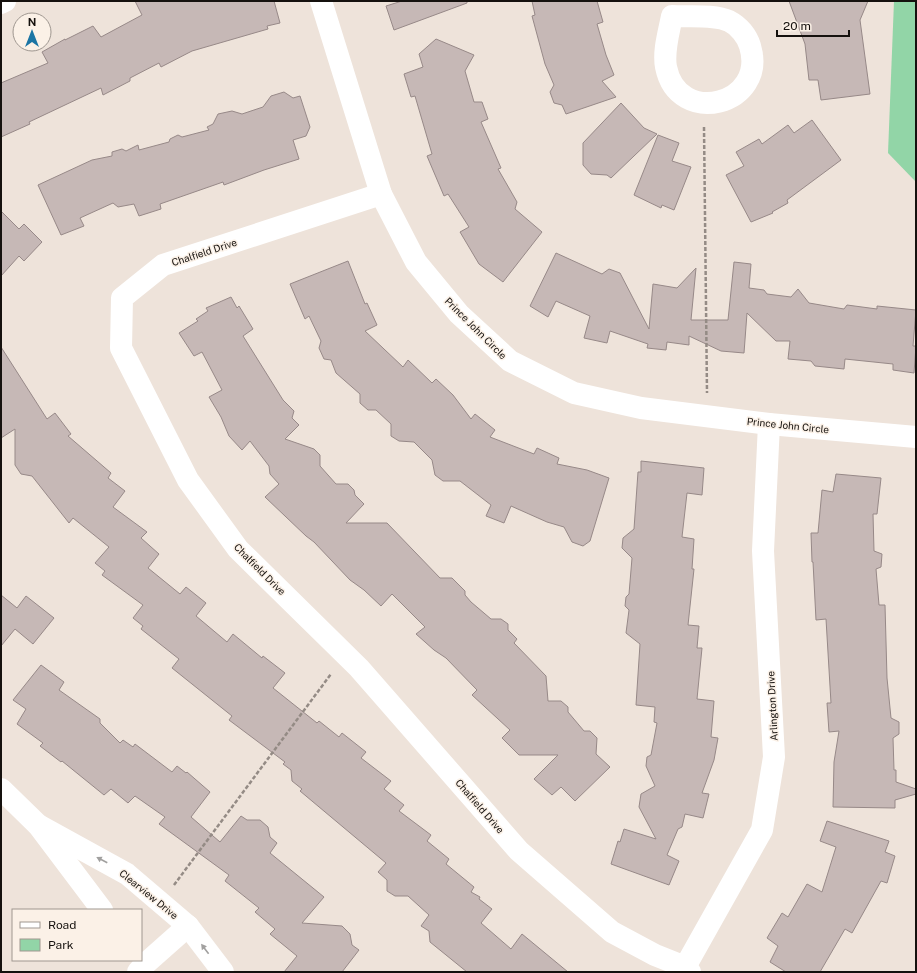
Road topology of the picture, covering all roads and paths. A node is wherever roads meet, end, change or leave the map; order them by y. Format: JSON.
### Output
{"nodes":[{"id":1,"x":5,"y":1,"type":"edge"},
{"id":2,"x":321,"y":1,"type":"edge"},
{"id":3,"x":1,"y":3,"type":"edge"},
{"id":4,"x":667,"y":9,"type":"edge"},
{"id":5,"x":703,"y":103,"type":"junction"},
{"id":6,"x":381,"y":194,"type":"junction"},
{"id":7,"x":707,"y":416,"type":"junction"},
{"id":8,"x":769,"y":424,"type":"junction"},
{"id":9,"x":916,"y":437,"type":"edge"},
{"id":10,"x":346,"y":654,"type":"junction"},
{"id":11,"x":1,"y":789,"type":"edge"},
{"id":12,"x":38,"y":825,"type":"junction"},
{"id":13,"x":161,"y":902,"type":"junction"},
{"id":14,"x":101,"y":909,"type":"edge"},
{"id":15,"x":188,"y":926,"type":"junction"},
{"id":16,"x":144,"y":967,"type":"edge"},
{"id":17,"x":687,"y":970,"type":"edge"},
{"id":18,"x":223,"y":972,"type":"edge"}],
"edges":[{"from":1,"to":3,"type":"street"},
{"from":2,"to":6,"type":"street","name":"Prince John Circle"},
{"from":4,"to":5,"type":"street"},
{"from":4,"to":5,"type":"street"},
{"from":5,"to":7,"type":"path"},
{"from":6,"to":7,"type":"street","name":"Prince John Circle"},
{"from":6,"to":10,"type":"street","name":"Chalfield Drive"},
{"from":7,"to":8,"type":"street","name":"Prince John Circle"},
{"from":8,"to":9,"type":"street","name":"Prince John Circle"},
{"from":8,"to":17,"type":"street","name":"Arlington Drive"},
{"from":10,"to":13,"type":"path"},
{"from":10,"to":17,"type":"street","name":"Chalfield Drive"},
{"from":11,"to":12,"type":"street","name":"Clearview Drive"},
{"from":13,"to":12,"type":"street","name":"Clearview Drive","one_way":true},
{"from":12,"to":14,"type":"street","name":"Clearview Drive"},
{"from":13,"to":15,"type":"street","name":"Clearview Drive"},
{"from":15,"to":16,"type":"street"},
{"from":18,"to":15,"type":"street","name":"Clearview Drive","one_way":true}]}
